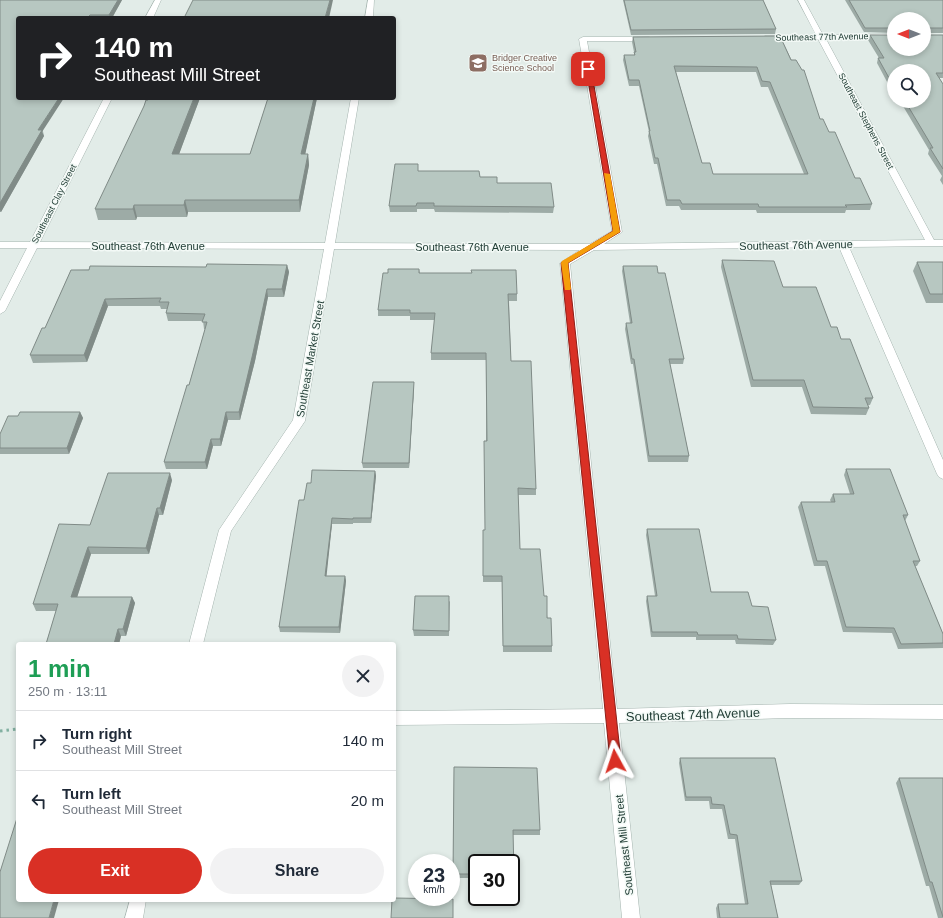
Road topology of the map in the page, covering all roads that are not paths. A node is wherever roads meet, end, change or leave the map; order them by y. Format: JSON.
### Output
{"nodes":[{"id":1,"x":158,"y":0,"type":"edge"},
{"id":2,"x":372,"y":0,"type":"edge"},
{"id":3,"x":801,"y":0,"type":"edge"},
{"id":4,"x":150,"y":16,"type":"edge"},
{"id":5,"x":369,"y":16,"type":"edge"},
{"id":6,"x":887,"y":36,"type":"edge"},
{"id":7,"x":659,"y":38,"type":"edge"},
{"id":8,"x":759,"y":38,"type":"edge"},
{"id":9,"x":821,"y":38,"type":"junction"},
{"id":10,"x":107,"y":100,"type":"edge"},
{"id":11,"x":355,"y":100,"type":"edge"},
{"id":12,"x":931,"y":243,"type":"junction"},
{"id":13,"x":943,"y":243,"type":"edge"},
{"id":14,"x":0,"y":245,"type":"edge"},
{"id":15,"x":33,"y":245,"type":"junction"},
{"id":16,"x":843,"y":245,"type":"junction"},
{"id":17,"x":329,"y":246,"type":"junction"},
{"id":18,"x":592,"y":247,"type":"junction"},
{"id":19,"x":0,"y":311,"type":"edge"},
{"id":20,"x":943,"y":474,"type":"edge"},
{"id":21,"x":196,"y":642,"type":"edge"},
{"id":22,"x":943,"y":712,"type":"edge"},
{"id":23,"x":611,"y":716,"type":"junction"},
{"id":24,"x":396,"y":718,"type":"edge"},
{"id":25,"x":138,"y":902,"type":"edge"},
{"id":26,"x":134,"y":918,"type":"edge"},
{"id":27,"x":631,"y":918,"type":"edge"}],
"edges":[{"from":1,"to":4,"type":"street"},
{"from":2,"to":5,"type":"street"},
{"from":3,"to":9,"type":"street","name":"Southeast Stephens Street"},
{"from":6,"to":9,"type":"street","name":"Southeast 77th Avenue"},
{"from":7,"to":18,"type":"street","name":"Southeast Mill Street"},
{"from":8,"to":9,"type":"street","name":"Southeast 77th Avenue"},
{"from":9,"to":12,"type":"street","name":"Southeast Stephens Street"},
{"from":10,"to":15,"type":"street","name":"Southeast Clay Street"},
{"from":11,"to":17,"type":"street","name":"Southeast Market Street"},
{"from":12,"to":13,"type":"street","name":"Southeast 76th Avenue"},
{"from":12,"to":16,"type":"street","name":"Southeast 76th Avenue"},
{"from":14,"to":15,"type":"street","name":"Southeast 76th Avenue"},
{"from":15,"to":17,"type":"street","name":"Southeast 76th Avenue"},
{"from":15,"to":19,"type":"street","name":"Southeast Clay Street"},
{"from":16,"to":18,"type":"street","name":"Southeast 76th Avenue"},
{"from":16,"to":20,"type":"street"},
{"from":17,"to":18,"type":"street","name":"Southeast 76th Avenue"},
{"from":17,"to":21,"type":"street","name":"Southeast Market Street"},
{"from":18,"to":23,"type":"street","name":"Southeast Mill Street"},
{"from":22,"to":23,"type":"street","name":"Southeast 74th Avenue"},
{"from":23,"to":24,"type":"street","name":"Southeast 74th Avenue"},
{"from":23,"to":27,"type":"street","name":"Southeast Mill Street"},
{"from":25,"to":26,"type":"street"}]}
